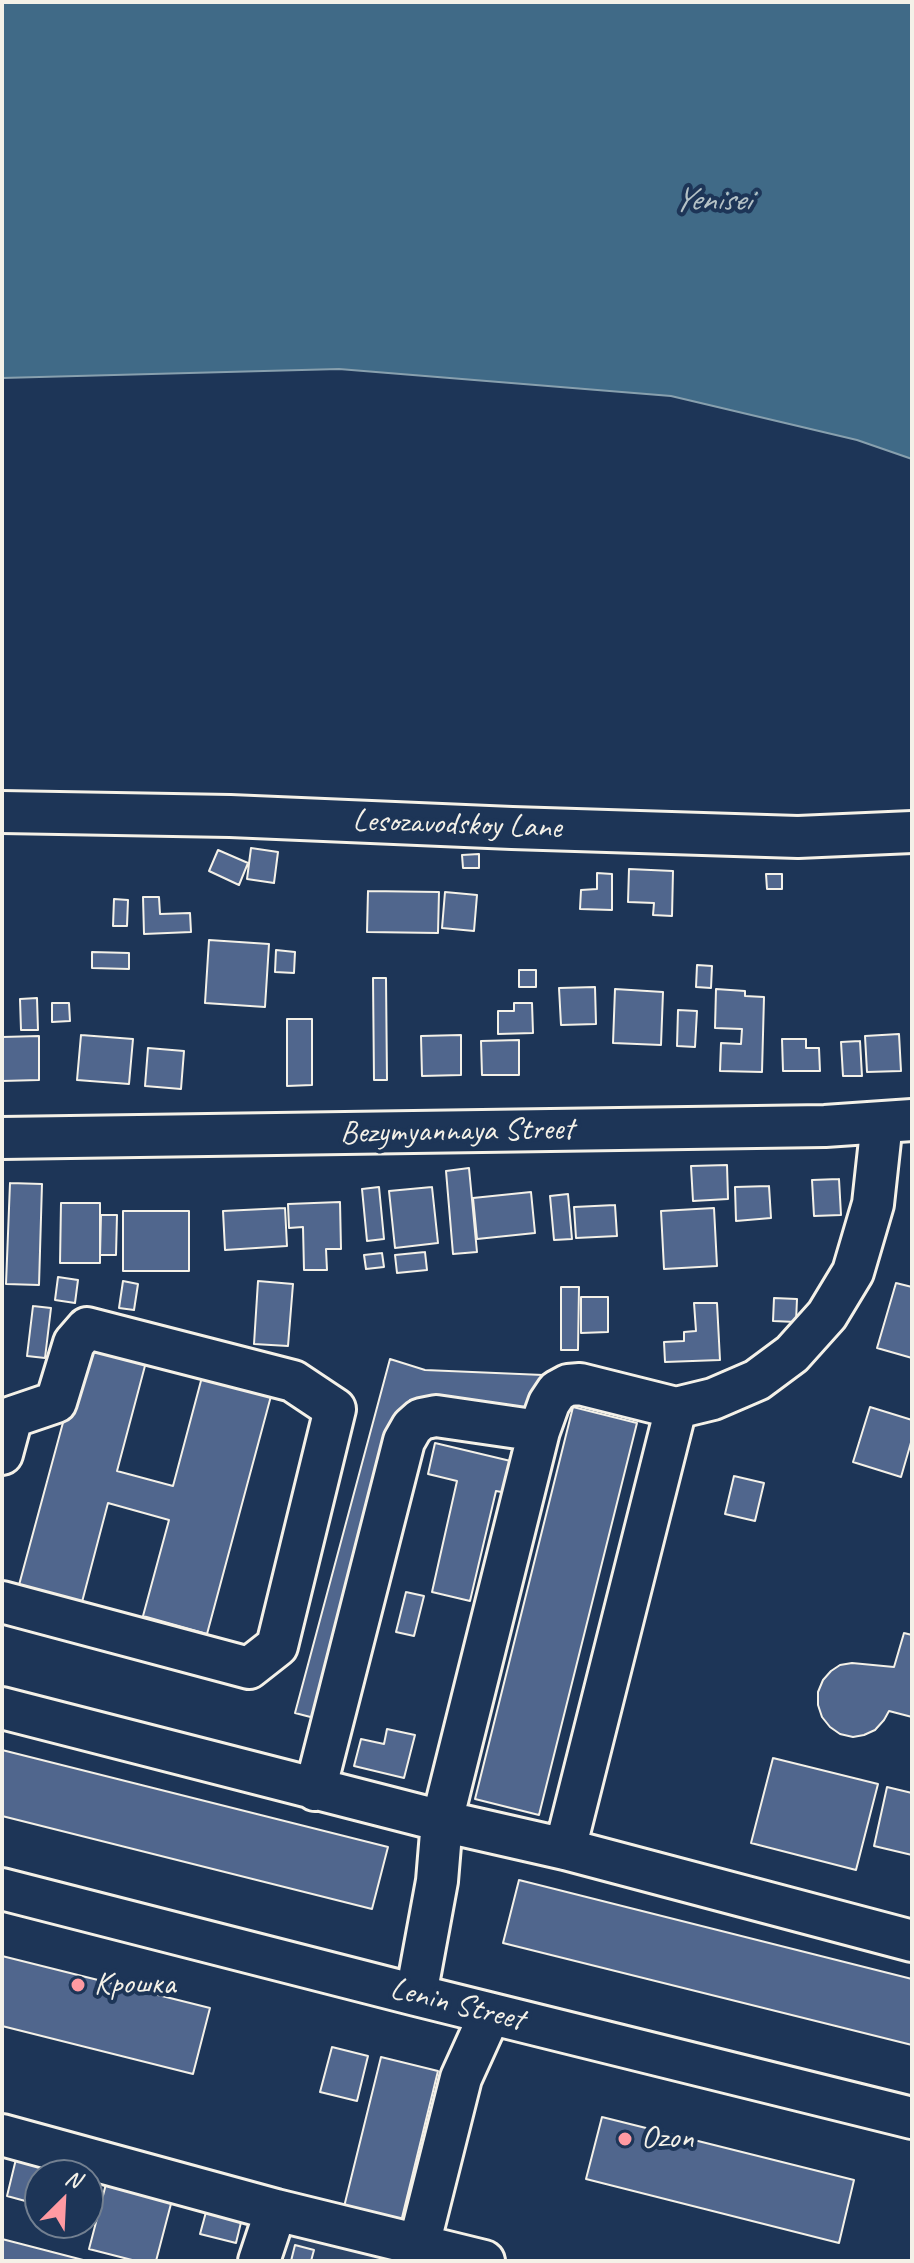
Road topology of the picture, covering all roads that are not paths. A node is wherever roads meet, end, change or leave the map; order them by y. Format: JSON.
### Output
{"nodes":[{"id":1,"x":2,"y":812,"type":"edge"},
{"id":2,"x":912,"y":832,"type":"edge"},
{"id":3,"x":897,"y":1121,"type":"edge"},
{"id":4,"x":2,"y":1138,"type":"edge"},
{"id":5,"x":676,"y":1408,"type":"junction"},
{"id":6,"x":539,"y":1431,"type":"junction"},
{"id":7,"x":2,"y":1454,"type":"edge"},
{"id":8,"x":2,"y":1602,"type":"edge"},
{"id":9,"x":2,"y":1708,"type":"edge"},
{"id":10,"x":315,"y":1790,"type":"junction"},
{"id":11,"x":442,"y":1821,"type":"junction"},
{"id":12,"x":565,"y":1849,"type":"junction"},
{"id":13,"x":2,"y":1889,"type":"edge"},
{"id":14,"x":912,"y":1941,"type":"edge"},
{"id":15,"x":416,"y":1995,"type":"junction"},
{"id":16,"x":490,"y":2014,"type":"junction"},
{"id":17,"x":912,"y":2118,"type":"edge"},
{"id":18,"x":2,"y":2135,"type":"edge"},
{"id":19,"x":276,"y":2210,"type":"junction"},
{"id":20,"x":419,"y":2245,"type":"junction"},
{"id":21,"x":259,"y":2261,"type":"edge"},
{"id":22,"x":484,"y":2261,"type":"edge"}],
"edges":[{"from":1,"to":2,"type":"street","name":"Lesozavodskoy Lane"},
{"from":3,"to":4,"type":"street","name":"Bezymyannaya Street"},
{"from":3,"to":5,"type":"street"},
{"from":5,"to":6,"type":"street"},
{"from":5,"to":12,"type":"street"},
{"from":6,"to":10,"type":"street"},
{"from":6,"to":11,"type":"street"},
{"from":7,"to":8,"type":"street"},
{"from":9,"to":10,"type":"street"},
{"from":10,"to":11,"type":"street"},
{"from":11,"to":12,"type":"street"},
{"from":11,"to":15,"type":"street"},
{"from":12,"to":14,"type":"street"},
{"from":13,"to":15,"type":"street","name":"Lenin Street"},
{"from":15,"to":16,"type":"street","name":"Lenin Street"},
{"from":16,"to":17,"type":"street","name":"Lenin Street"},
{"from":16,"to":20,"type":"street"},
{"from":18,"to":19,"type":"street"},
{"from":19,"to":20,"type":"street"},
{"from":19,"to":21,"type":"street"},
{"from":20,"to":22,"type":"street"}]}
